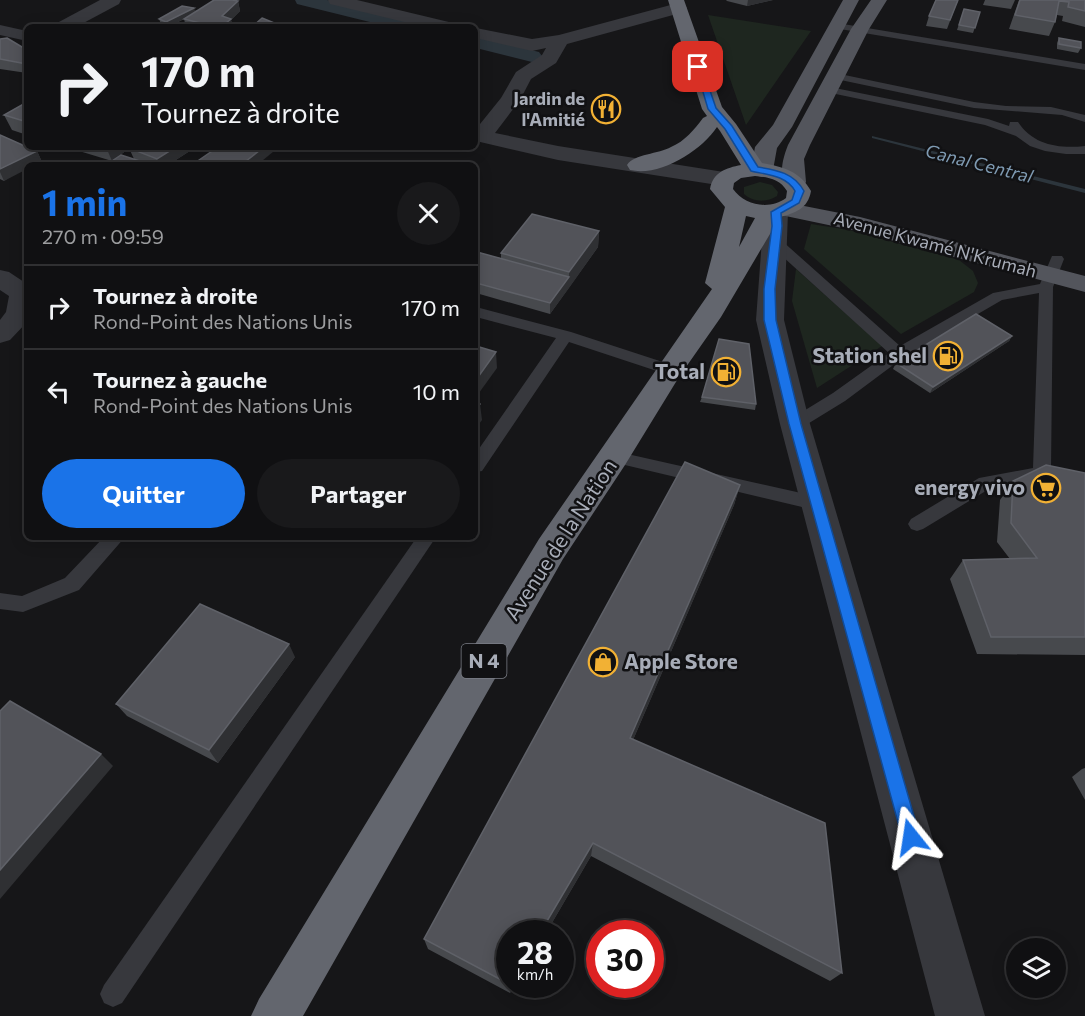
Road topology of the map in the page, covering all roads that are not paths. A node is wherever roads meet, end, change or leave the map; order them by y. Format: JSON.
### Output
{"nodes":[{"id":1,"x":113,"y":0,"type":"edge"},
{"id":2,"x":336,"y":0,"type":"edge"},
{"id":3,"x":851,"y":0,"type":"edge"},
{"id":4,"x":879,"y":0,"type":"edge"},
{"id":5,"x":677,"y":4,"type":"edge"},
{"id":6,"x":69,"y":24,"type":"edge"},
{"id":7,"x":435,"y":24,"type":"edge"},
{"id":8,"x":837,"y":26,"type":"junction"},
{"id":9,"x":0,"y":30,"type":"edge"},
{"id":10,"x":860,"y":30,"type":"junction"},
{"id":11,"x":478,"y":33,"type":"edge"},
{"id":12,"x":24,"y":35,"type":"edge"},
{"id":13,"x":560,"y":40,"type":"junction"},
{"id":14,"x":1085,"y":68,"type":"edge"},
{"id":15,"x":832,"y":83,"type":"junction"},
{"id":16,"x":1029,"y":110,"type":"junction"},
{"id":17,"x":711,"y":115,"type":"junction"},
{"id":18,"x":1085,"y":119,"type":"edge"},
{"id":19,"x":1019,"y":133,"type":"junction"},
{"id":20,"x":478,"y":136,"type":"edge"},
{"id":21,"x":1055,"y":149,"type":"junction"},
{"id":22,"x":1085,"y":150,"type":"edge"},
{"id":23,"x":558,"y":153,"type":"junction"},
{"id":24,"x":1085,"y":162,"type":"edge"},
{"id":25,"x":638,"y":165,"type":"junction"},
{"id":26,"x":758,"y":170,"type":"junction"},
{"id":27,"x":726,"y":177,"type":"junction"},
{"id":28,"x":796,"y":184,"type":"junction"},
{"id":29,"x":776,"y":211,"type":"junction"},
{"id":30,"x":776,"y":243,"type":"junction"},
{"id":31,"x":1085,"y":266,"type":"edge"},
{"id":32,"x":1051,"y":274,"type":"junction"},
{"id":33,"x":0,"y":278,"type":"edge"},
{"id":34,"x":1085,"y":285,"type":"edge"},
{"id":35,"x":478,"y":313,"type":"edge"},
{"id":36,"x":708,"y":317,"type":"junction"},
{"id":37,"x":0,"y":334,"type":"edge"},
{"id":38,"x":566,"y":335,"type":"junction"},
{"id":39,"x":899,"y":353,"type":"junction"},
{"id":40,"x":669,"y":370,"type":"junction"},
{"id":41,"x":795,"y":424,"type":"junction"},
{"id":42,"x":614,"y":457,"type":"junction"},
{"id":43,"x":478,"y":463,"type":"edge"},
{"id":44,"x":1042,"y":473,"type":"junction"},
{"id":45,"x":1085,"y":491,"type":"edge"},
{"id":46,"x":819,"y":504,"type":"junction"},
{"id":47,"x":916,"y":524,"type":"dead end"},
{"id":48,"x":113,"y":540,"type":"edge"},
{"id":49,"x":425,"y":540,"type":"edge"},
{"id":50,"x":0,"y":601,"type":"edge"},
{"id":51,"x":113,"y":994,"type":"dead end"},
{"id":52,"x":276,"y":1016,"type":"edge"},
{"id":53,"x":960,"y":1016,"type":"edge"}],
"edges":[{"from":1,"to":6,"type":"street"},
{"from":2,"to":7,"type":"street"},
{"from":3,"to":8,"type":"main road"},
{"from":4,"to":10,"type":"main road"},
{"from":5,"to":13,"type":"street"},
{"from":5,"to":17,"type":"highway"},
{"from":8,"to":10,"type":"lane"},
{"from":8,"to":26,"type":"main road"},
{"from":9,"to":12,"type":"street"},
{"from":10,"to":14,"type":"lane"},
{"from":10,"to":15,"type":"main road"},
{"from":11,"to":13,"type":"street"},
{"from":13,"to":20,"type":"street"},
{"from":15,"to":16,"type":"lane"},
{"from":15,"to":19,"type":"lane"},
{"from":15,"to":28,"type":"main road"},
{"from":16,"to":18,"type":"lane"},
{"from":16,"to":19,"type":"lane"},
{"from":17,"to":25,"type":"highway"},
{"from":17,"to":26,"type":"highway"},
{"from":17,"to":27,"type":"highway"},
{"from":19,"to":21,"type":"lane"},
{"from":20,"to":23,"type":"street"},
{"from":21,"to":22,"type":"lane"},
{"from":21,"to":24,"type":"lane"},
{"from":23,"to":25,"type":"street"},
{"from":23,"to":27,"type":"street"},
{"from":25,"to":27,"type":"street"},
{"from":26,"to":27,"type":"highway"},
{"from":26,"to":28,"type":"highway"},
{"from":27,"to":29,"type":"highway"},
{"from":27,"to":36,"type":"highway","name":"Avenue de la Nation","number":"N 4"},
{"from":28,"to":29,"type":"highway","number":"N 4"},
{"from":28,"to":32,"type":"main road","name":"Avenue Kwamé N'Krumah"},
{"from":29,"to":30,"type":"street"},
{"from":29,"to":32,"type":"main road","name":"Avenue Kwamé N'Krumah"},
{"from":29,"to":36,"type":"highway","name":"Avenue de la Nation","number":"N 4"},
{"from":30,"to":39,"type":"lane"},
{"from":30,"to":41,"type":"street"},
{"from":31,"to":32,"type":"main road","name":"Avenue Kwamé N'Krumah"},
{"from":32,"to":34,"type":"main road","name":"Avenue Kwamé N'Krumah"},
{"from":32,"to":39,"type":"lane"},
{"from":32,"to":44,"type":"lane"},
{"from":33,"to":37,"type":"street"},
{"from":35,"to":38,"type":"lane"},
{"from":36,"to":40,"type":"highway","name":"Avenue de la Nation","number":"N 4"},
{"from":38,"to":40,"type":"lane"},
{"from":38,"to":43,"type":"lane"},
{"from":39,"to":41,"type":"lane"},
{"from":40,"to":42,"type":"highway","name":"Avenue de la Nation","number":"N 4"},
{"from":41,"to":46,"type":"street"},
{"from":42,"to":46,"type":"lane"},
{"from":42,"to":52,"type":"highway","name":"Avenue de la Nation","number":"N 4"},
{"from":44,"to":45,"type":"lane"},
{"from":44,"to":47,"type":"lane"},
{"from":46,"to":53,"type":"street"},
{"from":48,"to":50,"type":"lane"},
{"from":49,"to":51,"type":"lane"}]}
